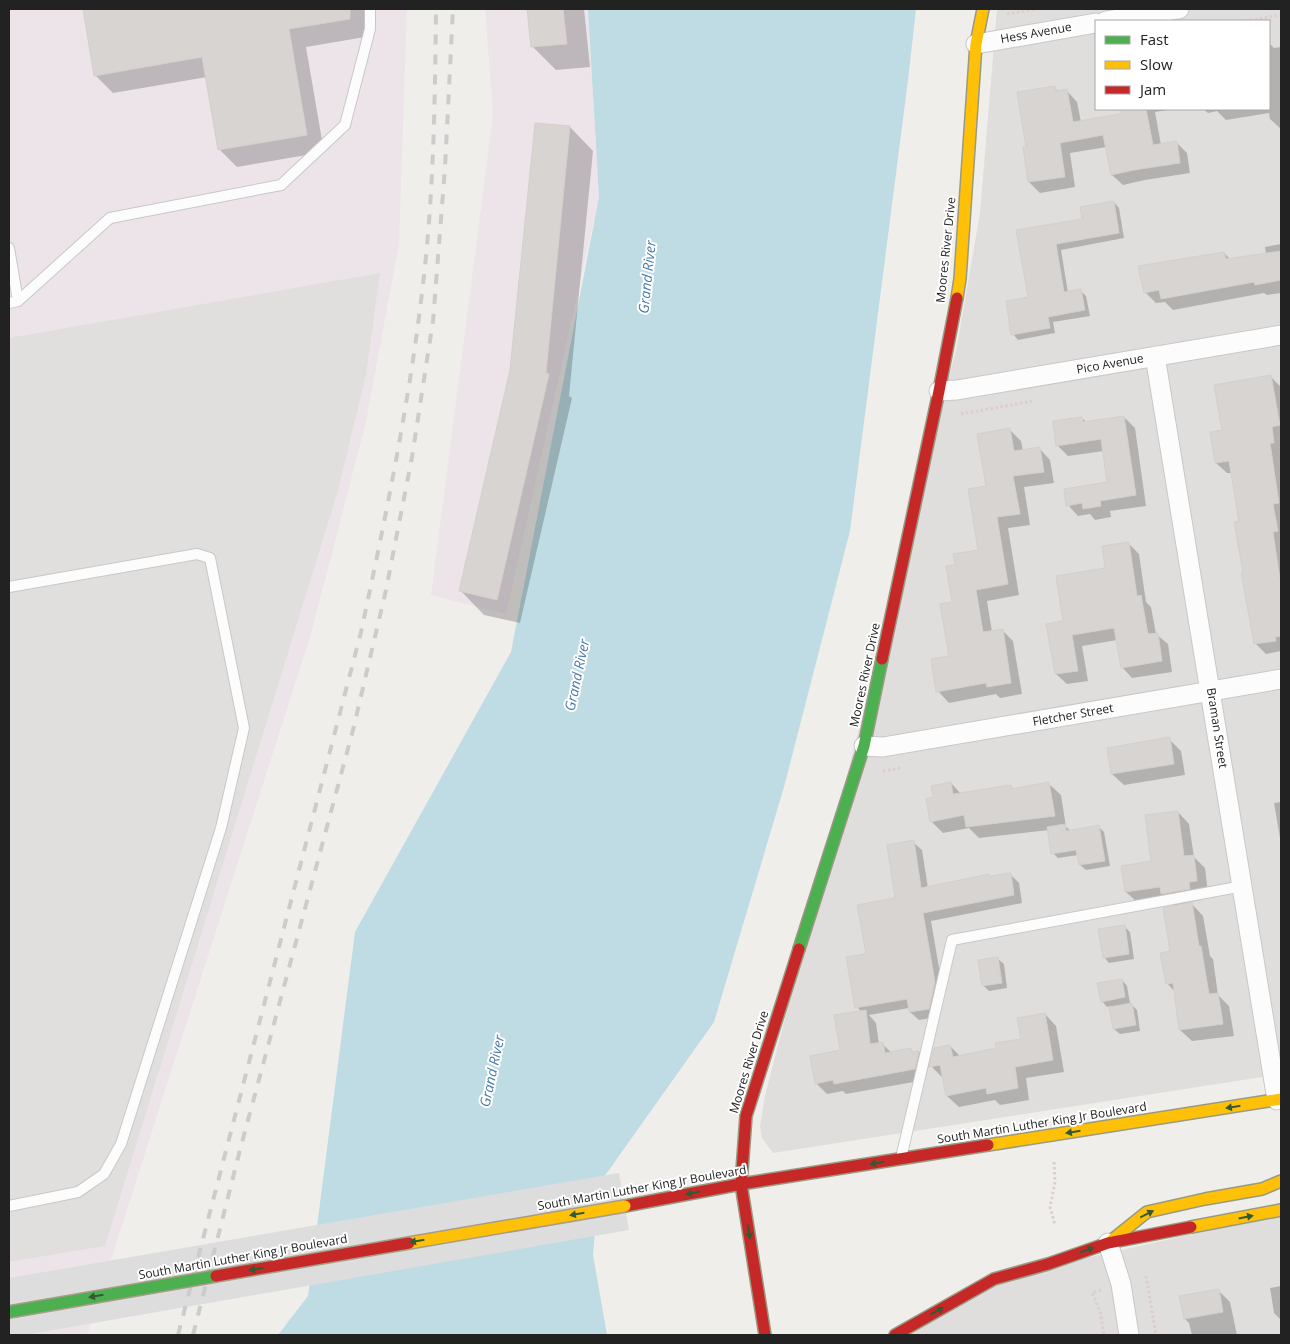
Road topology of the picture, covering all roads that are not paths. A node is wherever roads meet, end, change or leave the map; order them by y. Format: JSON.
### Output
{"nodes":[{"id":1,"x":370,"y":9,"type":"edge"},
{"id":2,"x":983,"y":9,"type":"edge"},
{"id":3,"x":1179,"y":9,"type":"edge"},
{"id":4,"x":1112,"y":20,"type":"edge"},
{"id":5,"x":1095,"y":23,"type":"edge"},
{"id":6,"x":976,"y":44,"type":"junction"},
{"id":7,"x":9,"y":248,"type":"edge"},
{"id":8,"x":13,"y":302,"type":"edge"},
{"id":9,"x":1281,"y":335,"type":"edge"},
{"id":10,"x":1155,"y":356,"type":"junction"},
{"id":11,"x":939,"y":391,"type":"junction"},
{"id":12,"x":9,"y":588,"type":"edge"},
{"id":13,"x":1281,"y":679,"type":"edge"},
{"id":14,"x":1211,"y":692,"type":"junction"},
{"id":15,"x":864,"y":746,"type":"junction"},
{"id":16,"x":1243,"y":886,"type":"junction"},
{"id":17,"x":1280,"y":1101,"type":"edge"},
{"id":18,"x":900,"y":1159,"type":"junction"},
{"id":19,"x":1281,"y":1181,"type":"edge"},
{"id":20,"x":741,"y":1184,"type":"junction"},
{"id":21,"x":9,"y":1206,"type":"edge"},
{"id":22,"x":1281,"y":1210,"type":"edge"},
{"id":23,"x":1108,"y":1243,"type":"junction"},
{"id":24,"x":9,"y":1312,"type":"edge"},
{"id":25,"x":765,"y":1335,"type":"edge"},
{"id":26,"x":895,"y":1335,"type":"edge"},
{"id":27,"x":1129,"y":1335,"type":"edge"}],
"edges":[{"from":1,"to":8,"type":"lane"},
{"from":2,"to":6,"type":"main road","name":"Moores River Drive"},
{"from":3,"to":4,"type":"street"},
{"from":5,"to":6,"type":"street","name":"Hess Avenue"},
{"from":6,"to":11,"type":"main road","name":"Moores River Drive"},
{"from":7,"to":8,"type":"lane"},
{"from":9,"to":10,"type":"street","name":"Pico Avenue"},
{"from":10,"to":11,"type":"street","name":"Pico Avenue"},
{"from":10,"to":14,"type":"street","name":"Braman Street"},
{"from":11,"to":15,"type":"main road","name":"Moores River Drive"},
{"from":12,"to":21,"type":"lane"},
{"from":13,"to":14,"type":"street","name":"Fletcher Street"},
{"from":14,"to":15,"type":"street","name":"Fletcher Street"},
{"from":14,"to":16,"type":"street","name":"Braman Street"},
{"from":15,"to":20,"type":"main road","name":"Moores River Drive"},
{"from":16,"to":17,"type":"street","name":"Braman Street"},
{"from":16,"to":18,"type":"lane"},
{"from":17,"to":18,"type":"main road","name":"South Martin Luther King Jr Boulevard","one_way":true},
{"from":18,"to":20,"type":"main road","name":"South Martin Luther King Jr Boulevard","one_way":true},
{"from":23,"to":19,"type":"main road","one_way":true},
{"from":20,"to":24,"type":"main road","name":"South Martin Luther King Jr Boulevard","one_way":true,"bridge":true},
{"from":20,"to":25,"type":"main road","name":"Moores River Drive","one_way":true},
{"from":23,"to":22,"type":"main road","one_way":true},
{"from":26,"to":23,"type":"main road","one_way":true},
{"from":23,"to":27,"type":"street"}]}
